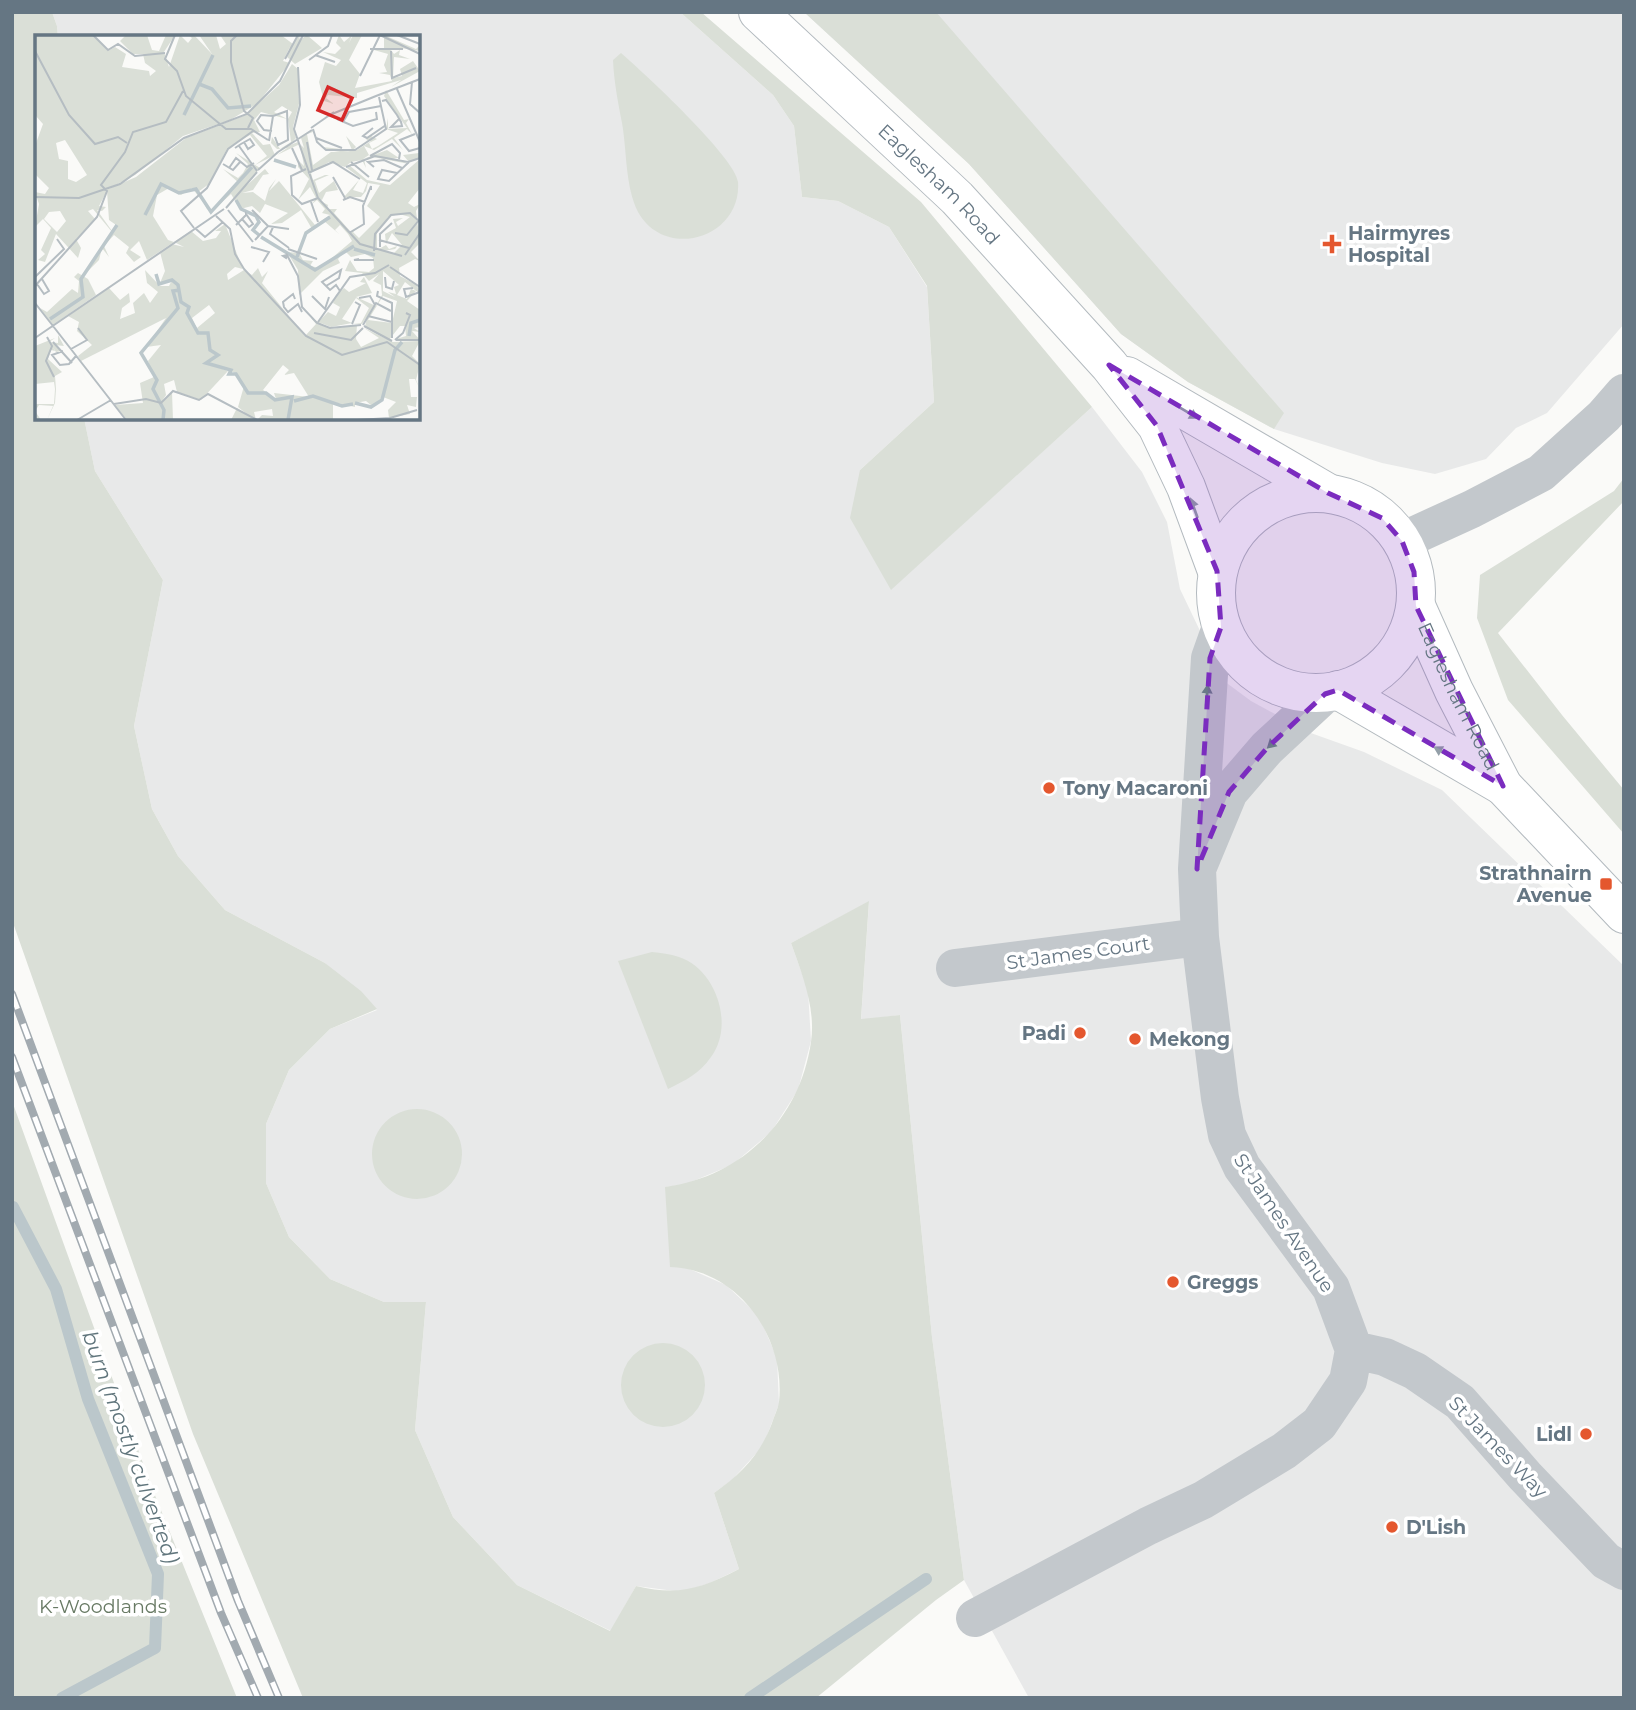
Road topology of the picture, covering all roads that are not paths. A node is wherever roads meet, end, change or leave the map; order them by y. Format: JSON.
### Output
{"nodes":[{"id":1,"x":758,"y":12,"type":"edge"},
{"id":2,"x":1110,"y":365,"type":"junction"},
{"id":3,"x":1624,"y":393,"type":"edge"},
{"id":4,"x":1328,"y":494,"type":"junction"},
{"id":5,"x":1402,"y":541,"type":"junction"},
{"id":6,"x":1217,"y":572,"type":"junction"},
{"id":7,"x":1416,"y":606,"type":"junction"},
{"id":8,"x":1221,"y":627,"type":"junction"},
{"id":9,"x":1331,"y":692,"type":"junction"},
{"id":10,"x":1503,"y":786,"type":"junction"},
{"id":11,"x":1197,"y":869,"type":"junction"},
{"id":12,"x":1624,"y":914,"type":"edge"},
{"id":13,"x":1200,"y":937,"type":"junction"},
{"id":14,"x":956,"y":968,"type":"dead end"},
{"id":15,"x":1354,"y":1350,"type":"junction"},
{"id":16,"x":1624,"y":1572,"type":"edge"},
{"id":17,"x":975,"y":1618,"type":"dead end"}],
"edges":[{"from":1,"to":2,"type":"main road","name":"Eaglesham Road"},
{"from":2,"to":4,"type":"main road","name":"Eaglesham Road","one_way":true},
{"from":6,"to":2,"type":"main road","name":"Eaglesham Road","one_way":true},
{"from":3,"to":5,"type":"street"},
{"from":4,"to":5,"type":"main road"},
{"from":4,"to":6,"type":"main road"},
{"from":5,"to":7,"type":"main road"},
{"from":6,"to":8,"type":"main road"},
{"from":7,"to":9,"type":"main road"},
{"from":7,"to":10,"type":"main road","name":"Eaglesham Road"},
{"from":8,"to":9,"type":"main road"},
{"from":11,"to":8,"type":"street","name":"St James Avenue","one_way":true},
{"from":10,"to":9,"type":"main road","name":"Eaglesham Road","one_way":true},
{"from":9,"to":11,"type":"street","name":"St James Avenue","one_way":true},
{"from":10,"to":12,"type":"main road","name":"Eaglesham Road"},
{"from":11,"to":13,"type":"street","name":"St James Avenue"},
{"from":13,"to":14,"type":"street","name":"St James Court"},
{"from":13,"to":15,"type":"street","name":"St James Avenue"},
{"from":15,"to":16,"type":"street","name":"St James Way"},
{"from":15,"to":17,"type":"street"}]}
